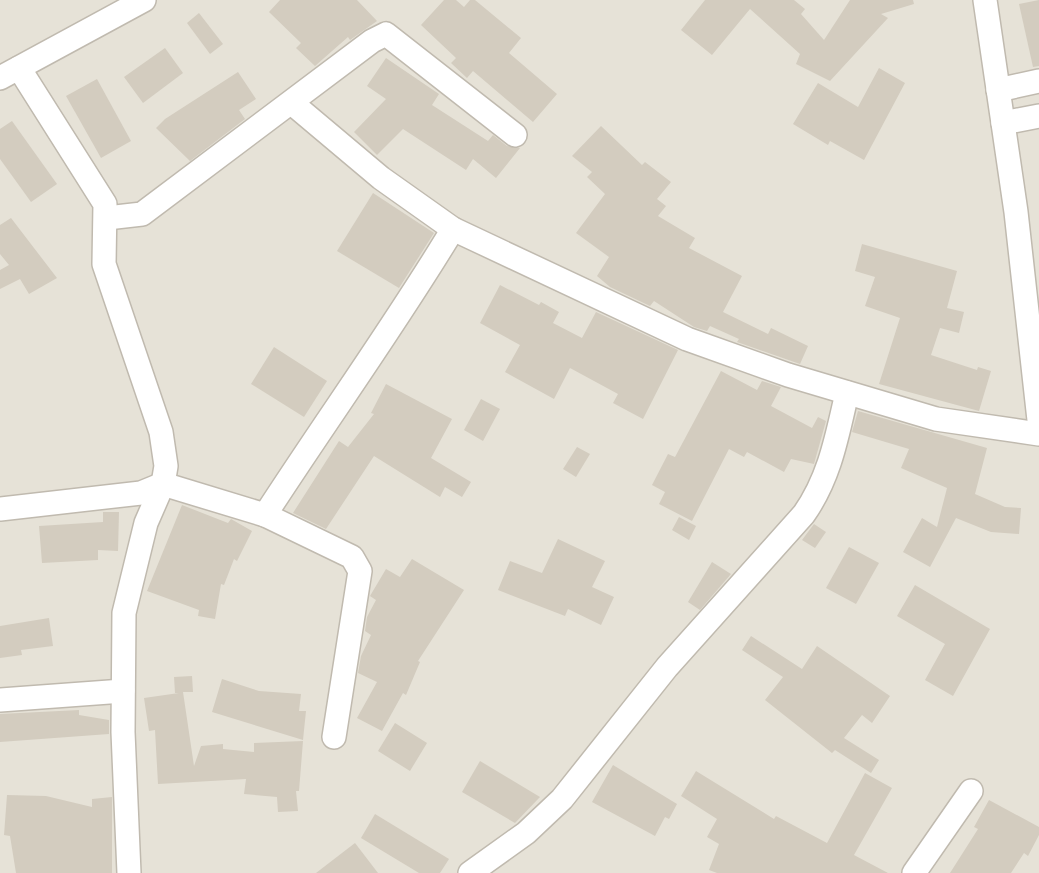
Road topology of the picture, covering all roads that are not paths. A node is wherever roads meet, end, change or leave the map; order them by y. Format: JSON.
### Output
{"nodes":[{"id":1,"x":144,"y":0,"type":"edge"},
{"id":2,"x":985,"y":0,"type":"edge"},
{"id":3,"x":10,"y":73,"type":"edge"},
{"id":4,"x":1039,"y":81,"type":"edge"},
{"id":5,"x":998,"y":90,"type":"junction"},
{"id":6,"x":293,"y":104,"type":"junction"},
{"id":7,"x":1039,"y":116,"type":"edge"},
{"id":8,"x":1003,"y":123,"type":"junction"},
{"id":9,"x":515,"y":135,"type":"dead end"},
{"id":10,"x":107,"y":218,"type":"junction"},
{"id":11,"x":453,"y":229,"type":"junction"},
{"id":12,"x":847,"y":393,"type":"junction"},
{"id":13,"x":1039,"y":420,"type":"edge"},
{"id":14,"x":1039,"y":433,"type":"edge"},
{"id":15,"x":163,"y":484,"type":"junction"},
{"id":16,"x":0,"y":509,"type":"edge"},
{"id":17,"x":265,"y":515,"type":"junction"},
{"id":18,"x":123,"y":691,"type":"junction"},
{"id":19,"x":0,"y":700,"type":"edge"},
{"id":20,"x":334,"y":737,"type":"dead end"},
{"id":21,"x":971,"y":791,"type":"dead end"},
{"id":22,"x":129,"y":873,"type":"edge"},
{"id":23,"x":470,"y":873,"type":"edge"},
{"id":24,"x":914,"y":873,"type":"edge"}],
"edges":[{"from":1,"to":3,"type":"street"},
{"from":2,"to":5,"type":"street"},
{"from":3,"to":10,"type":"street"},
{"from":4,"to":5,"type":"street"},
{"from":5,"to":8,"type":"street"},
{"from":6,"to":9,"type":"street"},
{"from":6,"to":10,"type":"street"},
{"from":6,"to":11,"type":"street"},
{"from":7,"to":8,"type":"street"},
{"from":8,"to":13,"type":"street"},
{"from":10,"to":15,"type":"street"},
{"from":11,"to":12,"type":"street"},
{"from":11,"to":17,"type":"street"},
{"from":12,"to":14,"type":"street"},
{"from":12,"to":23,"type":"street"},
{"from":15,"to":16,"type":"street"},
{"from":15,"to":17,"type":"street"},
{"from":15,"to":18,"type":"street"},
{"from":17,"to":20,"type":"street"},
{"from":18,"to":19,"type":"street"},
{"from":18,"to":22,"type":"street"},
{"from":21,"to":24,"type":"street"}]}
